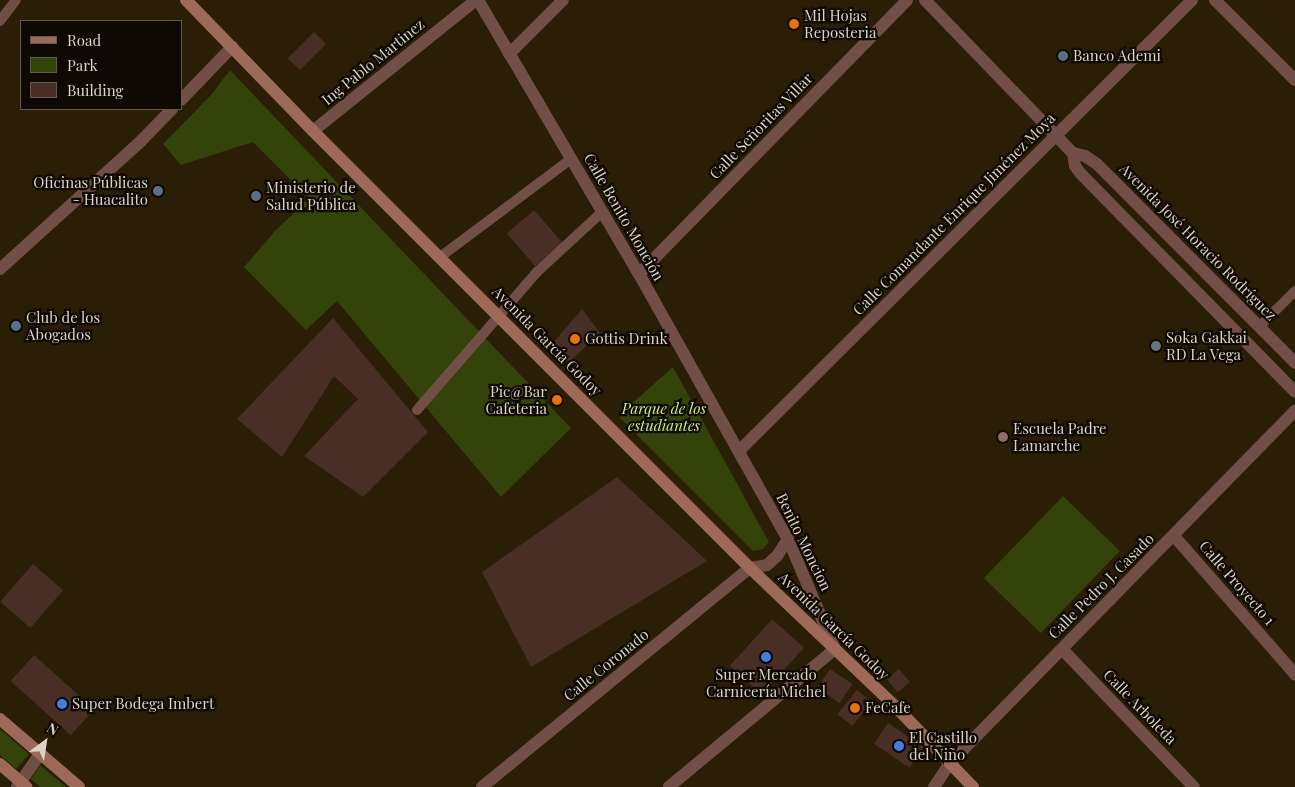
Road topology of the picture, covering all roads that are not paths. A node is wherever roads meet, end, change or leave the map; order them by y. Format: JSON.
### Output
{"nodes":[{"id":1,"x":16,"y":0,"type":"edge"},
{"id":2,"x":186,"y":0,"type":"edge"},
{"id":3,"x":477,"y":0,"type":"edge"},
{"id":4,"x":562,"y":0,"type":"edge"},
{"id":5,"x":907,"y":0,"type":"edge"},
{"id":6,"x":925,"y":0,"type":"edge"},
{"id":7,"x":1192,"y":0,"type":"edge"},
{"id":8,"x":1215,"y":0,"type":"edge"},
{"id":9,"x":0,"y":22,"type":"edge"},
{"id":10,"x":232,"y":47,"type":"junction"},
{"id":11,"x":510,"y":54,"type":"junction"},
{"id":12,"x":1295,"y":80,"type":"edge"},
{"id":13,"x":182,"y":99,"type":"edge"},
{"id":14,"x":171,"y":110,"type":"edge"},
{"id":15,"x":313,"y":131,"type":"junction"},
{"id":16,"x":1056,"y":135,"type":"junction"},
{"id":17,"x":1073,"y":153,"type":"junction"},
{"id":18,"x":571,"y":160,"type":"junction"},
{"id":19,"x":602,"y":212,"type":"junction"},
{"id":20,"x":440,"y":257,"type":"junction"},
{"id":21,"x":0,"y":269,"type":"edge"},
{"id":22,"x":639,"y":274,"type":"junction"},
{"id":23,"x":1295,"y":291,"type":"edge"},
{"id":24,"x":500,"y":316,"type":"junction"},
{"id":25,"x":1260,"y":327,"type":"junction"},
{"id":26,"x":1295,"y":363,"type":"edge"},
{"id":27,"x":1295,"y":392,"type":"edge"},
{"id":28,"x":417,"y":410,"type":"dead end"},
{"id":29,"x":1295,"y":412,"type":"edge"},
{"id":30,"x":739,"y":451,"type":"junction"},
{"id":31,"x":1174,"y":536,"type":"junction"},
{"id":32,"x":788,"y":538,"type":"junction"},
{"id":33,"x":750,"y":568,"type":"junction"},
{"id":34,"x":835,"y":649,"type":"junction"},
{"id":35,"x":1062,"y":649,"type":"junction"},
{"id":36,"x":1295,"y":674,"type":"edge"},
{"id":37,"x":0,"y":719,"type":"edge"},
{"id":38,"x":40,"y":754,"type":"junction"},
{"id":39,"x":950,"y":763,"type":"junction"},
{"id":40,"x":0,"y":764,"type":"edge"},
{"id":41,"x":21,"y":785,"type":"edge"},
{"id":42,"x":79,"y":787,"type":"edge"},
{"id":43,"x":482,"y":787,"type":"edge"},
{"id":44,"x":669,"y":787,"type":"edge"},
{"id":45,"x":934,"y":787,"type":"edge"},
{"id":46,"x":973,"y":787,"type":"edge"},
{"id":47,"x":1194,"y":787,"type":"edge"}],
"edges":[{"from":1,"to":9,"type":"lane"},
{"from":2,"to":10,"type":"main road","name":"Avenida García Godoy"},
{"from":3,"to":11,"type":"street","name":"Calle Benito Monción"},
{"from":3,"to":15,"type":"street","name":"Ing Pablo Martinez"},
{"from":4,"to":11,"type":"street"},
{"from":5,"to":22,"type":"street","name":"Calle Señoritas Villar"},
{"from":6,"to":16,"type":"street","name":"Avenida José Horacio Rodríguez"},
{"from":7,"to":16,"type":"street","name":"Calle Comandante Enrique Jiménez Moya"},
{"from":8,"to":12,"type":"street"},
{"from":10,"to":13,"type":"street"},
{"from":10,"to":15,"type":"main road","name":"Avenida García Godoy"},
{"from":11,"to":18,"type":"street","name":"Calle Benito Monción"},
{"from":14,"to":21,"type":"street"},
{"from":15,"to":20,"type":"main road","name":"Avenida García Godoy"},
{"from":16,"to":17,"type":"street","name":"Avenida José Horacio Rodríguez"},
{"from":16,"to":30,"type":"street","name":"Calle Comandante Enrique Jiménez Moya"},
{"from":17,"to":25,"type":"street","name":"Avenida José Horacio Rodríguez"},
{"from":17,"to":27,"type":"street","name":"Avenida José Horacio Rodríguez"},
{"from":18,"to":19,"type":"street","name":"Calle Benito Monción"},
{"from":18,"to":20,"type":"lane"},
{"from":19,"to":22,"type":"street","name":"Calle Benito Monción"},
{"from":19,"to":24,"type":"lane"},
{"from":20,"to":24,"type":"main road","name":"Avenida García Godoy"},
{"from":22,"to":30,"type":"street","name":"Calle Benito Monción"},
{"from":23,"to":25,"type":"lane"},
{"from":24,"to":28,"type":"lane"},
{"from":24,"to":33,"type":"main road","name":"Avenida García Godoy"},
{"from":25,"to":26,"type":"street","name":"Avenida José Horacio Rodríguez"},
{"from":29,"to":31,"type":"street","name":"Calle Pedro J. Casado"},
{"from":30,"to":32,"type":"street","name":"Benito Moncion"},
{"from":31,"to":35,"type":"street","name":"Calle Pedro J. Casado"},
{"from":31,"to":36,"type":"street","name":"Calle Proyecto 1"},
{"from":32,"to":33,"type":"street","name":"Calle Coronado"},
{"from":32,"to":34,"type":"street","name":"Benito Moncion"},
{"from":33,"to":34,"type":"main road","name":"Avenida García Godoy"},
{"from":33,"to":43,"type":"street","name":"Calle Coronado"},
{"from":34,"to":39,"type":"main road","name":"Avenida García Godoy"},
{"from":34,"to":44,"type":"street"},
{"from":35,"to":39,"type":"street","name":"Calle Pedro J. Casado"},
{"from":35,"to":47,"type":"street","name":"Calle Arboleda"},
{"from":37,"to":38,"type":"main road"},
{"from":38,"to":41,"type":"street"},
{"from":38,"to":42,"type":"main road"},
{"from":39,"to":45,"type":"street","name":"Calle Pedro J. Casado"},
{"from":39,"to":46,"type":"main road","name":"Avenida García Godoy"},
{"from":40,"to":41,"type":"main road"}]}
